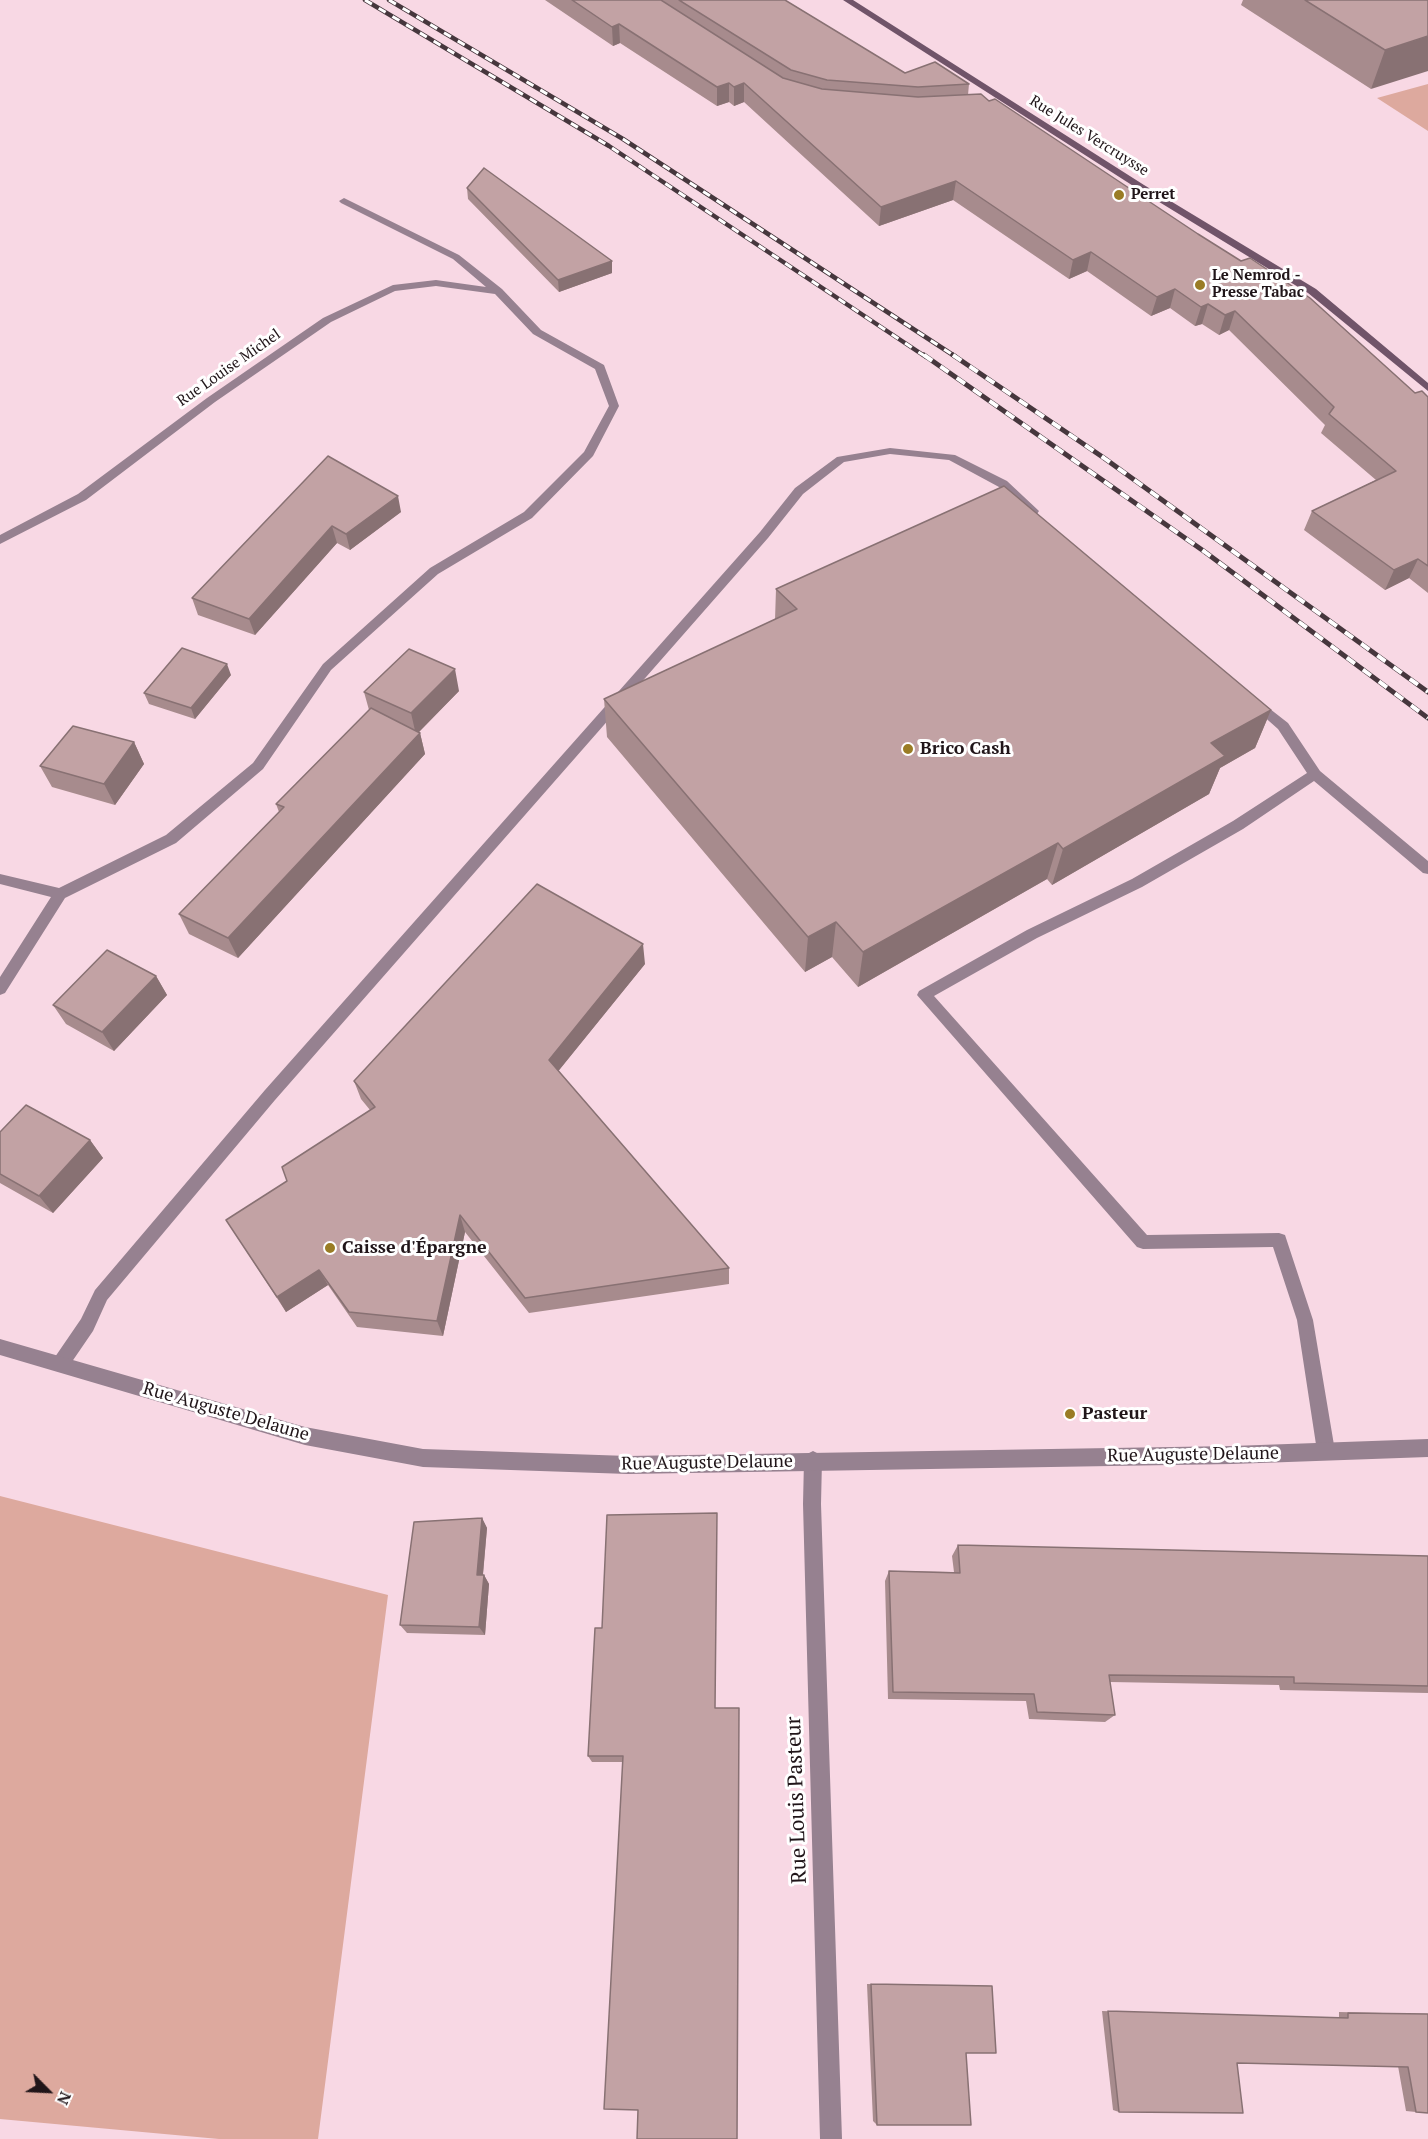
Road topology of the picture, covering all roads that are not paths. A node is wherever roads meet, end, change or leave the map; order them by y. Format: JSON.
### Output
{"nodes":[{"id":1,"x":847,"y":0,"type":"edge"},
{"id":2,"x":1008,"y":104,"type":"junction"},
{"id":3,"x":997,"y":106,"type":"edge"},
{"id":4,"x":344,"y":201,"type":"dead end"},
{"id":5,"x":498,"y":291,"type":"junction"},
{"id":6,"x":1428,"y":388,"type":"edge"},
{"id":7,"x":1048,"y":523,"type":"edge"},
{"id":8,"x":0,"y":540,"type":"edge"},
{"id":9,"x":1247,"y":695,"type":"edge"},
{"id":10,"x":1315,"y":774,"type":"junction"},
{"id":11,"x":1428,"y":869,"type":"edge"},
{"id":12,"x":0,"y":879,"type":"edge"},
{"id":13,"x":60,"y":894,"type":"junction"},
{"id":14,"x":0,"y":989,"type":"edge"},
{"id":15,"x":0,"y":1347,"type":"edge"},
{"id":16,"x":61,"y":1363,"type":"junction"},
{"id":17,"x":1428,"y":1448,"type":"edge"},
{"id":18,"x":1326,"y":1451,"type":"junction"},
{"id":19,"x":813,"y":1460,"type":"junction"},
{"id":20,"x":831,"y":2139,"type":"edge"}],
"edges":[{"from":1,"to":2,"type":"main road","name":"Rue Jules Vercruysse"},
{"from":2,"to":3,"type":"street"},
{"from":2,"to":6,"type":"main road","name":"Rue Jules Vercruysse"},
{"from":4,"to":5,"type":"street"},
{"from":5,"to":8,"type":"street","name":"Rue Louise Michel"},
{"from":5,"to":13,"type":"street"},
{"from":7,"to":16,"type":"street"},
{"from":9,"to":10,"type":"street"},
{"from":10,"to":11,"type":"street"},
{"from":10,"to":18,"type":"street"},
{"from":12,"to":13,"type":"street"},
{"from":13,"to":14,"type":"street"},
{"from":15,"to":16,"type":"street","name":"Rue Auguste Delaune"},
{"from":16,"to":19,"type":"street","name":"Rue Auguste Delaune"},
{"from":17,"to":18,"type":"street","name":"Rue Auguste Delaune"},
{"from":18,"to":19,"type":"street","name":"Rue Auguste Delaune"},
{"from":19,"to":20,"type":"street","name":"Rue Louis Pasteur"}]}
